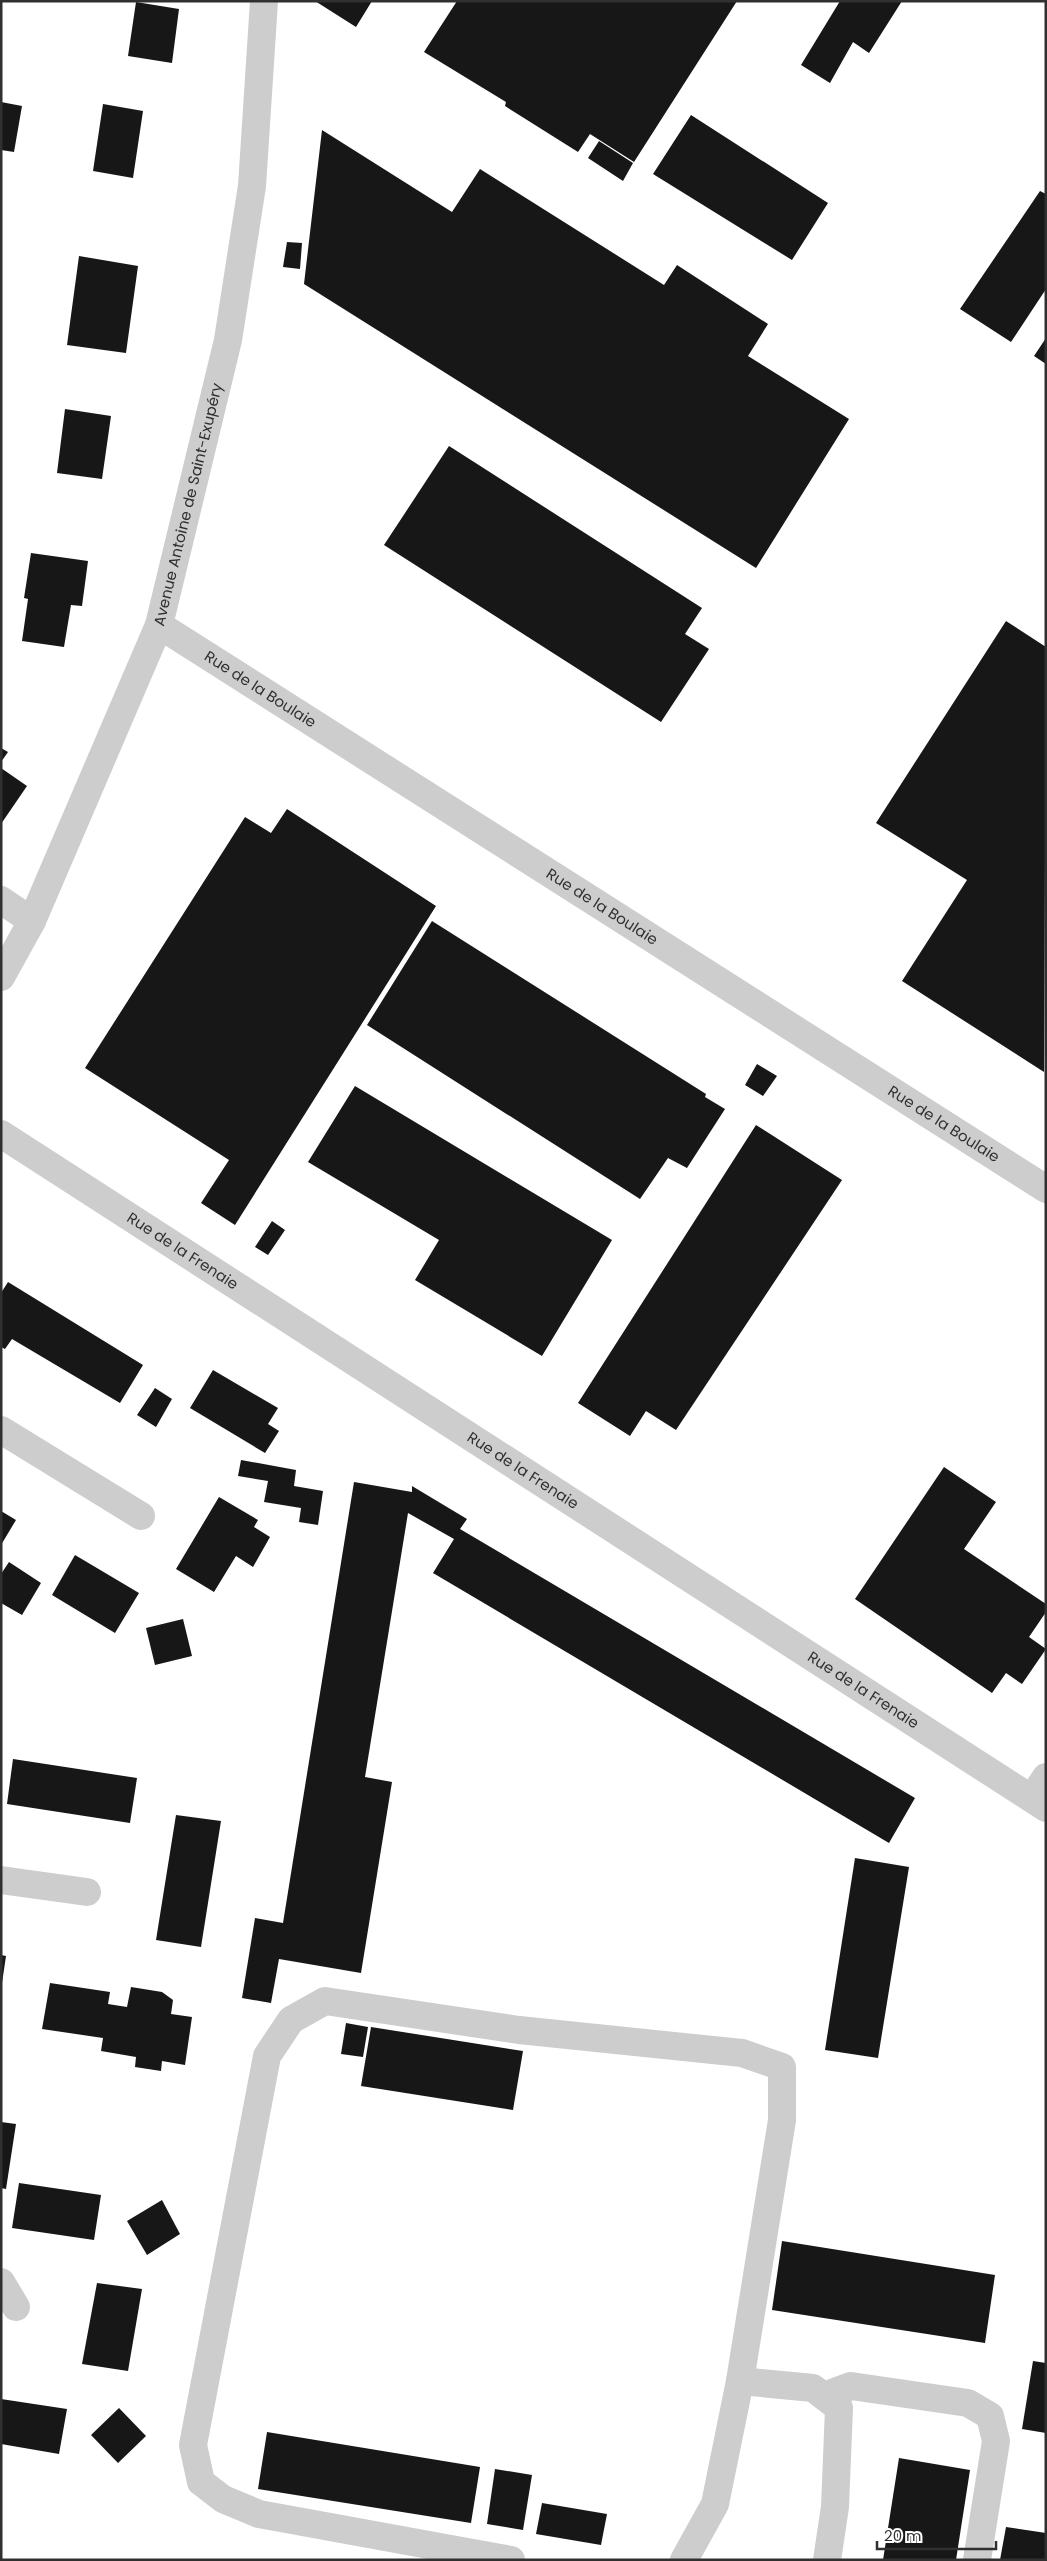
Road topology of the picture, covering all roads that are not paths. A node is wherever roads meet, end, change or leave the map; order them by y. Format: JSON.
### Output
{"nodes":[{"id":1,"x":264,"y":1,"type":"edge"},
{"id":2,"x":159,"y":625,"type":"junction"},
{"id":3,"x":1,"y":900,"type":"edge"},
{"id":4,"x":32,"y":921,"type":"junction"},
{"id":5,"x":1,"y":977,"type":"edge"},
{"id":6,"x":1,"y":1134,"type":"edge"},
{"id":7,"x":1046,"y":1189,"type":"edge"},
{"id":8,"x":1,"y":1430,"type":"edge"},
{"id":9,"x":141,"y":1516,"type":"dead end"},
{"id":10,"x":1041,"y":1794,"type":"edge"},
{"id":11,"x":1,"y":1880,"type":"edge"},
{"id":12,"x":87,"y":1892,"type":"dead end"},
{"id":13,"x":1,"y":2282,"type":"edge"},
{"id":14,"x":16,"y":2307,"type":"dead end"},
{"id":15,"x":740,"y":2381,"type":"junction"},
{"id":16,"x":824,"y":2396,"type":"junction"},
{"id":17,"x":503,"y":2559,"type":"edge"},
{"id":18,"x":684,"y":2560,"type":"edge"},
{"id":19,"x":827,"y":2560,"type":"edge"},
{"id":20,"x":978,"y":2560,"type":"edge"}],
"edges":[{"from":1,"to":2,"type":"street","name":"Avenue Antoine de Saint-Exupéry"},
{"from":2,"to":4,"type":"street","name":"Avenue Antoine de Saint-Exupéry"},
{"from":2,"to":7,"type":"street","name":"Rue de la Boulaie"},
{"from":3,"to":4,"type":"street"},
{"from":4,"to":5,"type":"street","name":"Avenue Antoine de Saint-Exupéry"},
{"from":6,"to":10,"type":"street","name":"Rue de la Frenaie"},
{"from":8,"to":9,"type":"street"},
{"from":11,"to":12,"type":"street"},
{"from":13,"to":14,"type":"street"},
{"from":15,"to":16,"type":"street"},
{"from":15,"to":17,"type":"street"},
{"from":15,"to":18,"type":"street"},
{"from":16,"to":19,"type":"street"},
{"from":16,"to":20,"type":"street"}]}
